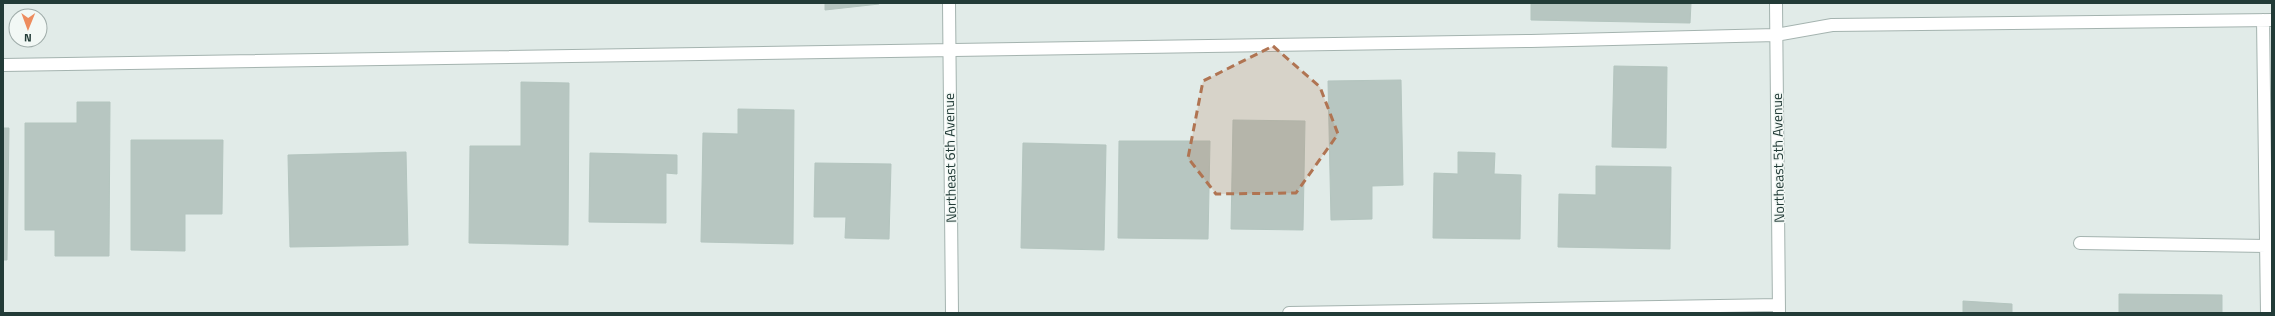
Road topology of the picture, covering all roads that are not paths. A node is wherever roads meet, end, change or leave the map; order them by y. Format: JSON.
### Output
{"nodes":[{"id":1,"x":949,"y":3,"type":"edge"},
{"id":2,"x":1776,"y":3,"type":"edge"},
{"id":3,"x":2268,"y":20,"type":"edge"},
{"id":4,"x":1776,"y":35,"type":"junction"},
{"id":5,"x":949,"y":50,"type":"junction"},
{"id":6,"x":3,"y":65,"type":"edge"},
{"id":7,"x":2080,"y":243,"type":"dead end"},
{"id":8,"x":2266,"y":246,"type":"junction"},
{"id":9,"x":1779,"y":309,"type":"edge"},
{"id":10,"x":952,"y":313,"type":"edge"},
{"id":11,"x":1289,"y":313,"type":"edge"},
{"id":12,"x":2267,"y":313,"type":"edge"}],
"edges":[{"from":1,"to":5,"type":"street","name":"Northeast 6th Avenue"},
{"from":2,"to":4,"type":"street","name":"Northeast 5th Avenue"},
{"from":3,"to":4,"type":"street"},
{"from":3,"to":8,"type":"street"},
{"from":4,"to":5,"type":"street"},
{"from":4,"to":9,"type":"street","name":"Northeast 5th Avenue"},
{"from":5,"to":6,"type":"street"},
{"from":5,"to":10,"type":"street","name":"Northeast 6th Avenue"},
{"from":7,"to":8,"type":"street"},
{"from":8,"to":12,"type":"street"},
{"from":9,"to":11,"type":"street"}]}
